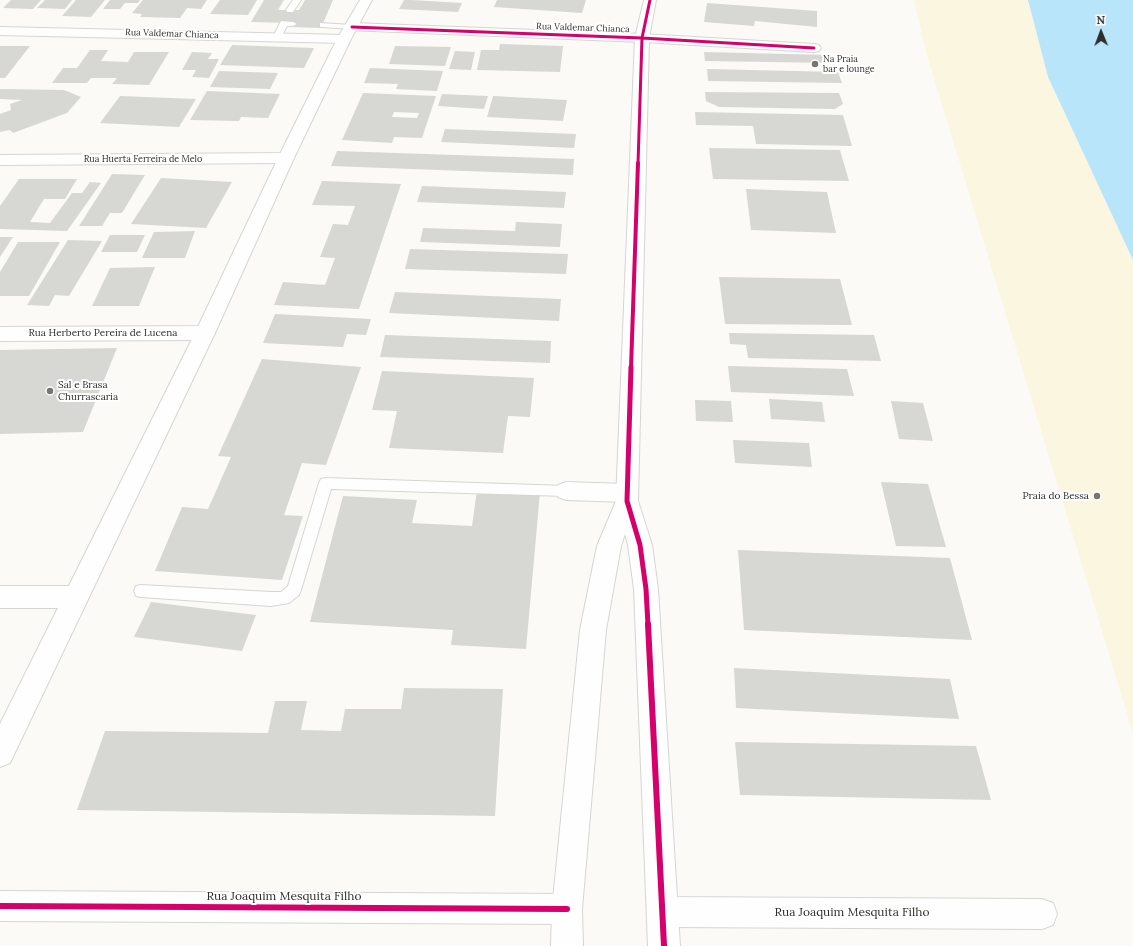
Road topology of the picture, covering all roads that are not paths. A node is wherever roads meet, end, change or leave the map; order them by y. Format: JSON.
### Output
{"nodes":[{"id":1,"x":297,"y":0,"type":"edge"},
{"id":2,"x":366,"y":0,"type":"edge"},
{"id":3,"x":650,"y":0,"type":"edge"},
{"id":4,"x":290,"y":10,"type":"dead end"},
{"id":5,"x":293,"y":24,"type":"dead end"},
{"id":6,"x":323,"y":25,"type":"dead end"},
{"id":7,"x":0,"y":31,"type":"edge"},
{"id":8,"x":348,"y":33,"type":"junction"},
{"id":9,"x":277,"y":37,"type":"junction"},
{"id":10,"x":642,"y":38,"type":"junction"},
{"id":11,"x":814,"y":48,"type":"dead end"},
{"id":12,"x":286,"y":158,"type":"junction"},
{"id":13,"x":0,"y":160,"type":"edge"},
{"id":14,"x":205,"y":333,"type":"junction"},
{"id":15,"x":0,"y":334,"type":"edge"},
{"id":16,"x":566,"y":491,"type":"joint"},
{"id":17,"x":627,"y":497,"type":"junction"},
{"id":18,"x":141,"y":591,"type":"dead end"},
{"id":19,"x":76,"y":596,"type":"junction"},
{"id":20,"x":0,"y":597,"type":"edge"},
{"id":21,"x":0,"y":753,"type":"edge"},
{"id":22,"x":0,"y":906,"type":"edge"},
{"id":23,"x":567,"y":908,"type":"junction"},
{"id":24,"x":662,"y":912,"type":"junction"},
{"id":25,"x":1042,"y":914,"type":"dead end"},
{"id":26,"x":567,"y":946,"type":"edge"},
{"id":27,"x":664,"y":946,"type":"edge"}],
"edges":[{"from":1,"to":4,"type":"lane"},
{"from":2,"to":8,"type":"main road"},
{"from":3,"to":10,"type":"main road"},
{"from":5,"to":9,"type":"lane"},
{"from":6,"to":8,"type":"lane"},
{"from":7,"to":9,"type":"main road","name":"Rua Valdemar Chianca"},
{"from":8,"to":9,"type":"main road","name":"Rua Valdemar Chianca"},
{"from":8,"to":10,"type":"main road","name":"Rua Valdemar Chianca"},
{"from":8,"to":12,"type":"main road"},
{"from":10,"to":11,"type":"main road","name":"Rua Valdemar Chianca"},
{"from":10,"to":17,"type":"main road"},
{"from":12,"to":13,"type":"main road","name":"Rua Huerta Ferreira de Melo"},
{"from":12,"to":14,"type":"main road"},
{"from":14,"to":15,"type":"main road","name":"Rua Herberto Pereira de Lucena"},
{"from":14,"to":19,"type":"main road"},
{"from":16,"to":17,"type":"main road"},
{"from":16,"to":18,"type":"lane"},
{"from":17,"to":23,"type":"main road"},
{"from":17,"to":24,"type":"main road"},
{"from":19,"to":20,"type":"main road"},
{"from":19,"to":21,"type":"main road"},
{"from":22,"to":23,"type":"main road","name":"Rua Joaquim Mesquita Filho"},
{"from":23,"to":26,"type":"main road"},
{"from":24,"to":25,"type":"main road","name":"Rua Joaquim Mesquita Filho"},
{"from":24,"to":27,"type":"main road"}]}
